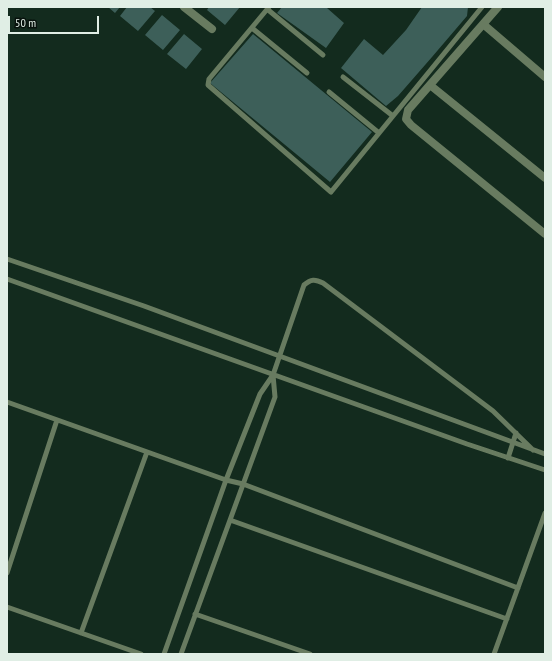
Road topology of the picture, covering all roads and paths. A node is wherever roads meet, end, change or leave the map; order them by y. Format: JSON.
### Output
{"nodes":[{"id":1,"x":184,"y":7,"type":"edge"},
{"id":2,"x":482,"y":7,"type":"edge"},
{"id":3,"x":498,"y":7,"type":"edge"},
{"id":4,"x":268,"y":8,"type":"edge"},
{"id":5,"x":483,"y":24,"type":"junction"},
{"id":6,"x":252,"y":28,"type":"junction"},
{"id":7,"x":212,"y":29,"type":"dead end"},
{"id":8,"x":323,"y":55,"type":"dead end"},
{"id":9,"x":307,"y":73,"type":"dead end"},
{"id":10,"x":343,"y":76,"type":"dead end"},
{"id":11,"x":545,"y":77,"type":"edge"},
{"id":12,"x":430,"y":85,"type":"junction"},
{"id":13,"x":329,"y":92,"type":"dead end"},
{"id":14,"x":393,"y":116,"type":"junction"},
{"id":15,"x":378,"y":133,"type":"junction"},
{"id":16,"x":545,"y":178,"type":"edge"},
{"id":17,"x":545,"y":234,"type":"edge"},
{"id":18,"x":7,"y":259,"type":"edge"},
{"id":19,"x":7,"y":279,"type":"edge"},
{"id":20,"x":281,"y":356,"type":"junction"},
{"id":21,"x":273,"y":375,"type":"junction"},
{"id":22,"x":7,"y":402,"type":"edge"},
{"id":23,"x":57,"y":420,"type":"junction"},
{"id":24,"x":516,"y":433,"type":"junction"},
{"id":25,"x":513,"y":442,"type":"junction"},
{"id":26,"x":533,"y":450,"type":"junction"},
{"id":27,"x":148,"y":452,"type":"junction"},
{"id":28,"x":545,"y":454,"type":"edge"},
{"id":29,"x":508,"y":458,"type":"junction"},
{"id":30,"x":545,"y":470,"type":"edge"},
{"id":31,"x":226,"y":480,"type":"junction"},
{"id":32,"x":243,"y":484,"type":"junction"},
{"id":33,"x":545,"y":513,"type":"edge"},
{"id":34,"x":230,"y":520,"type":"junction"},
{"id":35,"x":7,"y":573,"type":"edge"},
{"id":36,"x":518,"y":588,"type":"junction"},
{"id":37,"x":7,"y":607,"type":"edge"},
{"id":38,"x":195,"y":614,"type":"junction"},
{"id":39,"x":507,"y":619,"type":"junction"},
{"id":40,"x":81,"y":633,"type":"junction"},
{"id":41,"x":141,"y":654,"type":"edge"},
{"id":42,"x":164,"y":654,"type":"edge"},
{"id":43,"x":181,"y":654,"type":"edge"},
{"id":44,"x":310,"y":654,"type":"edge"},
{"id":45,"x":494,"y":654,"type":"edge"}],
"edges":[{"from":1,"to":7,"type":"street"},
{"from":2,"to":14,"type":"lane"},
{"from":3,"to":5,"type":"street"},
{"from":4,"to":6,"type":"lane"},
{"from":4,"to":8,"type":"lane"},
{"from":5,"to":11,"type":"street"},
{"from":5,"to":12,"type":"street"},
{"from":6,"to":9,"type":"lane"},
{"from":6,"to":15,"type":"lane"},
{"from":10,"to":14,"type":"lane"},
{"from":12,"to":16,"type":"street"},
{"from":12,"to":17,"type":"street"},
{"from":13,"to":15,"type":"lane"},
{"from":14,"to":15,"type":"lane"},
{"from":18,"to":20,"type":"lane"},
{"from":19,"to":21,"type":"lane"},
{"from":20,"to":21,"type":"lane"},
{"from":20,"to":24,"type":"lane"},
{"from":20,"to":25,"type":"lane"},
{"from":21,"to":29,"type":"lane"},
{"from":21,"to":31,"type":"lane"},
{"from":21,"to":32,"type":"lane"},
{"from":22,"to":23,"type":"lane"},
{"from":23,"to":27,"type":"lane"},
{"from":23,"to":35,"type":"lane"},
{"from":24,"to":25,"type":"lane"},
{"from":24,"to":26,"type":"lane"},
{"from":25,"to":26,"type":"lane"},
{"from":25,"to":29,"type":"lane"},
{"from":26,"to":28,"type":"lane"},
{"from":27,"to":31,"type":"lane"},
{"from":27,"to":40,"type":"lane"},
{"from":29,"to":30,"type":"lane"},
{"from":31,"to":32,"type":"lane"},
{"from":31,"to":42,"type":"lane"},
{"from":32,"to":34,"type":"lane"},
{"from":32,"to":36,"type":"lane"},
{"from":33,"to":36,"type":"lane"},
{"from":34,"to":38,"type":"lane"},
{"from":34,"to":39,"type":"lane"},
{"from":36,"to":39,"type":"lane"},
{"from":37,"to":40,"type":"lane"},
{"from":38,"to":43,"type":"lane"},
{"from":38,"to":44,"type":"lane"},
{"from":39,"to":45,"type":"lane"},
{"from":40,"to":41,"type":"lane"}]}
